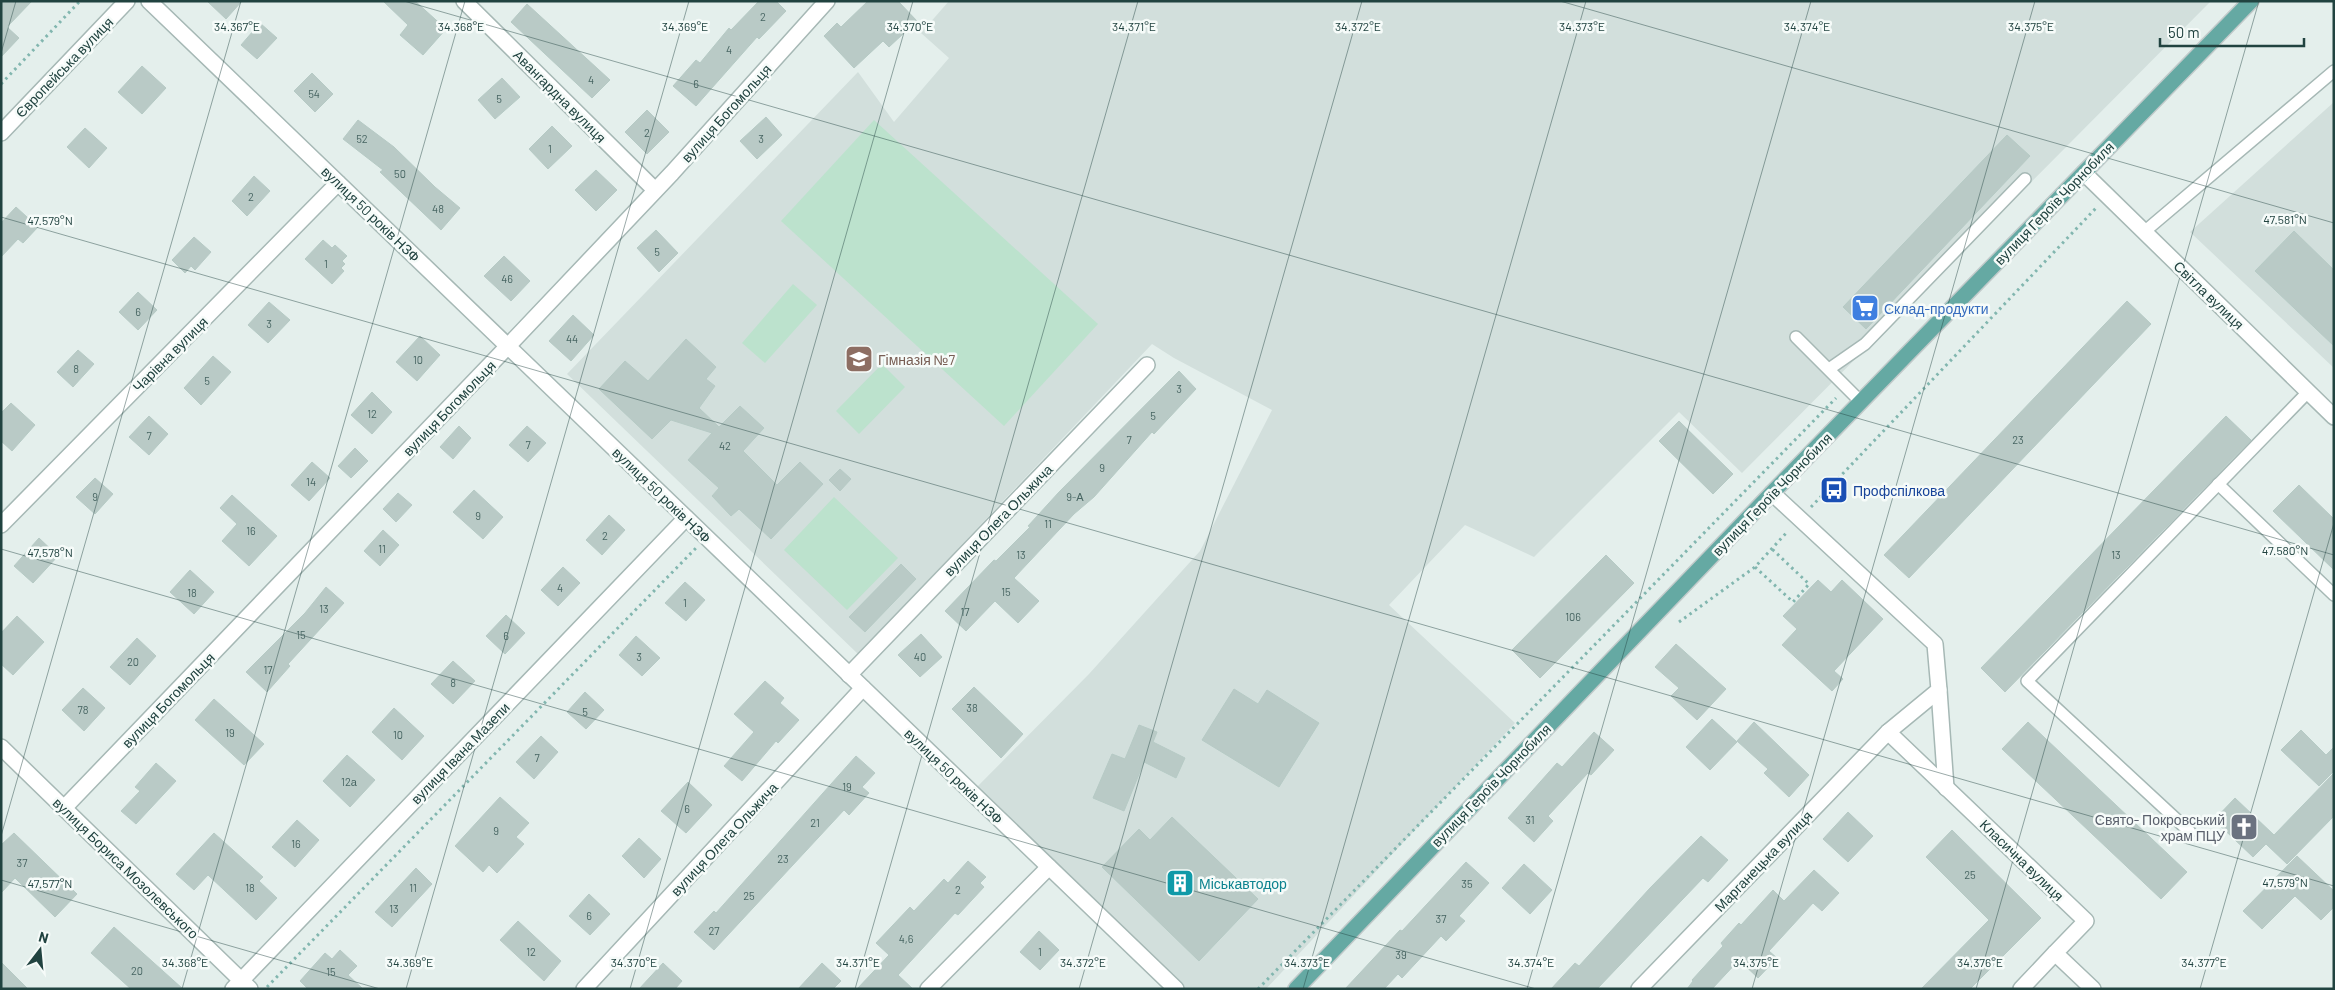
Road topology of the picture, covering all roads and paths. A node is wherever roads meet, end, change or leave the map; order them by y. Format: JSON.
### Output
{"nodes":[{"id":1,"x":80,"y":1,"type":"edge"},
{"id":2,"x":128,"y":1,"type":"edge"},
{"id":3,"x":150,"y":1,"type":"edge"},
{"id":4,"x":464,"y":1,"type":"edge"},
{"id":5,"x":827,"y":1,"type":"edge"},
{"id":6,"x":2251,"y":1,"type":"edge"},
{"id":7,"x":2334,"y":71,"type":"edge"},
{"id":8,"x":1,"y":84,"type":"edge"},
{"id":9,"x":1,"y":133,"type":"edge"},
{"id":10,"x":2084,"y":173,"type":"junction"},
{"id":11,"x":2025,"y":179,"type":"dead end"},
{"id":12,"x":338,"y":182,"type":"junction"},
{"id":13,"x":655,"y":190,"type":"junction"},
{"id":14,"x":2108,"y":196,"type":"junction"},
{"id":15,"x":2144,"y":232,"type":"junction"},
{"id":16,"x":1796,"y":337,"type":"dead end"},
{"id":17,"x":508,"y":346,"type":"junction"},
{"id":18,"x":1147,"y":365,"type":"dead end"},
{"id":19,"x":1829,"y":370,"type":"junction"},
{"id":20,"x":1847,"y":387,"type":"junction"},
{"id":21,"x":2308,"y":392,"type":"junction"},
{"id":22,"x":1861,"y":402,"type":"junction"},
{"id":23,"x":2334,"y":417,"type":"edge"},
{"id":24,"x":2218,"y":484,"type":"junction"},
{"id":25,"x":1772,"y":493,"type":"junction"},
{"id":26,"x":686,"y":518,"type":"junction"},
{"id":27,"x":1800,"y":519,"type":"junction"},
{"id":28,"x":1,"y":525,"type":"edge"},
{"id":29,"x":707,"y":538,"type":"junction"},
{"id":30,"x":1772,"y":549,"type":"junction"},
{"id":31,"x":1755,"y":567,"type":"junction"},
{"id":32,"x":2334,"y":596,"type":"edge"},
{"id":33,"x":1679,"y":622,"type":"dead end"},
{"id":34,"x":849,"y":675,"type":"junction"},
{"id":35,"x":863,"y":688,"type":"junction"},
{"id":36,"x":1938,"y":690,"type":"junction"},
{"id":37,"x":1888,"y":732,"type":"junction"},
{"id":38,"x":1,"y":748,"type":"edge"},
{"id":39,"x":1946,"y":788,"type":"junction"},
{"id":40,"x":64,"y":808,"type":"junction"},
{"id":41,"x":2190,"y":832,"type":"dead end"},
{"id":42,"x":1049,"y":867,"type":"junction"},
{"id":43,"x":2055,"y":953,"type":"junction"},
{"id":44,"x":242,"y":986,"type":"edge"},
{"id":45,"x":264,"y":989,"type":"edge"},
{"id":46,"x":584,"y":989,"type":"edge"},
{"id":47,"x":928,"y":989,"type":"edge"},
{"id":48,"x":1176,"y":989,"type":"edge"},
{"id":49,"x":1258,"y":989,"type":"edge"},
{"id":50,"x":1296,"y":989,"type":"edge"},
{"id":51,"x":1639,"y":989,"type":"edge"},
{"id":52,"x":2021,"y":989,"type":"edge"},
{"id":53,"x":2094,"y":989,"type":"edge"}],
"edges":[{"from":1,"to":8,"type":"path"},
{"from":2,"to":9,"type":"street","name":"Європейська вулиця"},
{"from":3,"to":12,"type":"street","name":"вулиця 50 років НЗФ"},
{"from":4,"to":13,"type":"street","name":"Авангардна вулиця"},
{"from":5,"to":13,"type":"street","name":"вулиця Богомольця"},
{"from":6,"to":10,"type":"main road","name":"вулиця Героїв Чорнобиля"},
{"from":7,"to":15,"type":"lane"},
{"from":10,"to":14,"type":"street","name":"Світла вулиця"},
{"from":10,"to":22,"type":"main road","name":"вулиця Героїв Чорнобиля"},
{"from":11,"to":19,"type":"lane"},
{"from":12,"to":17,"type":"street","name":"вулиця 50 років НЗФ"},
{"from":12,"to":28,"type":"street","name":"Чарівна вулиця"},
{"from":13,"to":17,"type":"street","name":"вулиця Богомольця"},
{"from":14,"to":15,"type":"street","name":"Світла вулиця"},
{"from":14,"to":27,"type":"path"},
{"from":15,"to":21,"type":"street","name":"Світла вулиця"},
{"from":16,"to":19,"type":"lane"},
{"from":17,"to":26,"type":"street","name":"вулиця 50 років НЗФ"},
{"from":17,"to":40,"type":"street","name":"вулиця Богомольця"},
{"from":18,"to":34,"type":"street","name":"вулиця Олега Ольжича"},
{"from":19,"to":20,"type":"lane"},
{"from":20,"to":22,"type":"lane"},
{"from":20,"to":49,"type":"path"},
{"from":21,"to":23,"type":"street","name":"Світла вулиця"},
{"from":21,"to":24,"type":"lane"},
{"from":22,"to":25,"type":"main road","name":"вулиця Героїв Чорнобиля"},
{"from":24,"to":32,"type":"lane"},
{"from":24,"to":41,"type":"lane"},
{"from":25,"to":27,"type":"street"},
{"from":25,"to":50,"type":"main road","name":"вулиця Героїв Чорнобиля"},
{"from":26,"to":29,"type":"street","name":"вулиця 50 років НЗФ"},
{"from":26,"to":44,"type":"street","name":"вулиця Івана Мазепи"},
{"from":27,"to":30,"type":"path"},
{"from":27,"to":36,"type":"street"},
{"from":29,"to":34,"type":"street","name":"вулиця 50 років НЗФ"},
{"from":29,"to":45,"type":"path"},
{"from":30,"to":31,"type":"path"},
{"from":30,"to":31,"type":"path"},
{"from":31,"to":33,"type":"path"},
{"from":34,"to":35,"type":"street","name":"вулиця 50 років НЗФ"},
{"from":35,"to":42,"type":"street","name":"вулиця 50 років НЗФ"},
{"from":35,"to":46,"type":"street","name":"вулиця Олега Ольжича"},
{"from":36,"to":37,"type":"street","name":"Марганецька вулиця"},
{"from":36,"to":39,"type":"street"},
{"from":37,"to":39,"type":"street","name":"Класична вулиця"},
{"from":37,"to":51,"type":"street","name":"Марганецька вулиця"},
{"from":38,"to":40,"type":"street","name":"вулиця Бориса Мозолевського"},
{"from":39,"to":43,"type":"street","name":"Класична вулиця"},
{"from":40,"to":44,"type":"street","name":"вулиця Бориса Мозолевського"},
{"from":42,"to":47,"type":"street"},
{"from":42,"to":48,"type":"street","name":"вулиця 50 років НЗФ"},
{"from":43,"to":52,"type":"street"},
{"from":43,"to":53,"type":"street"}]}
